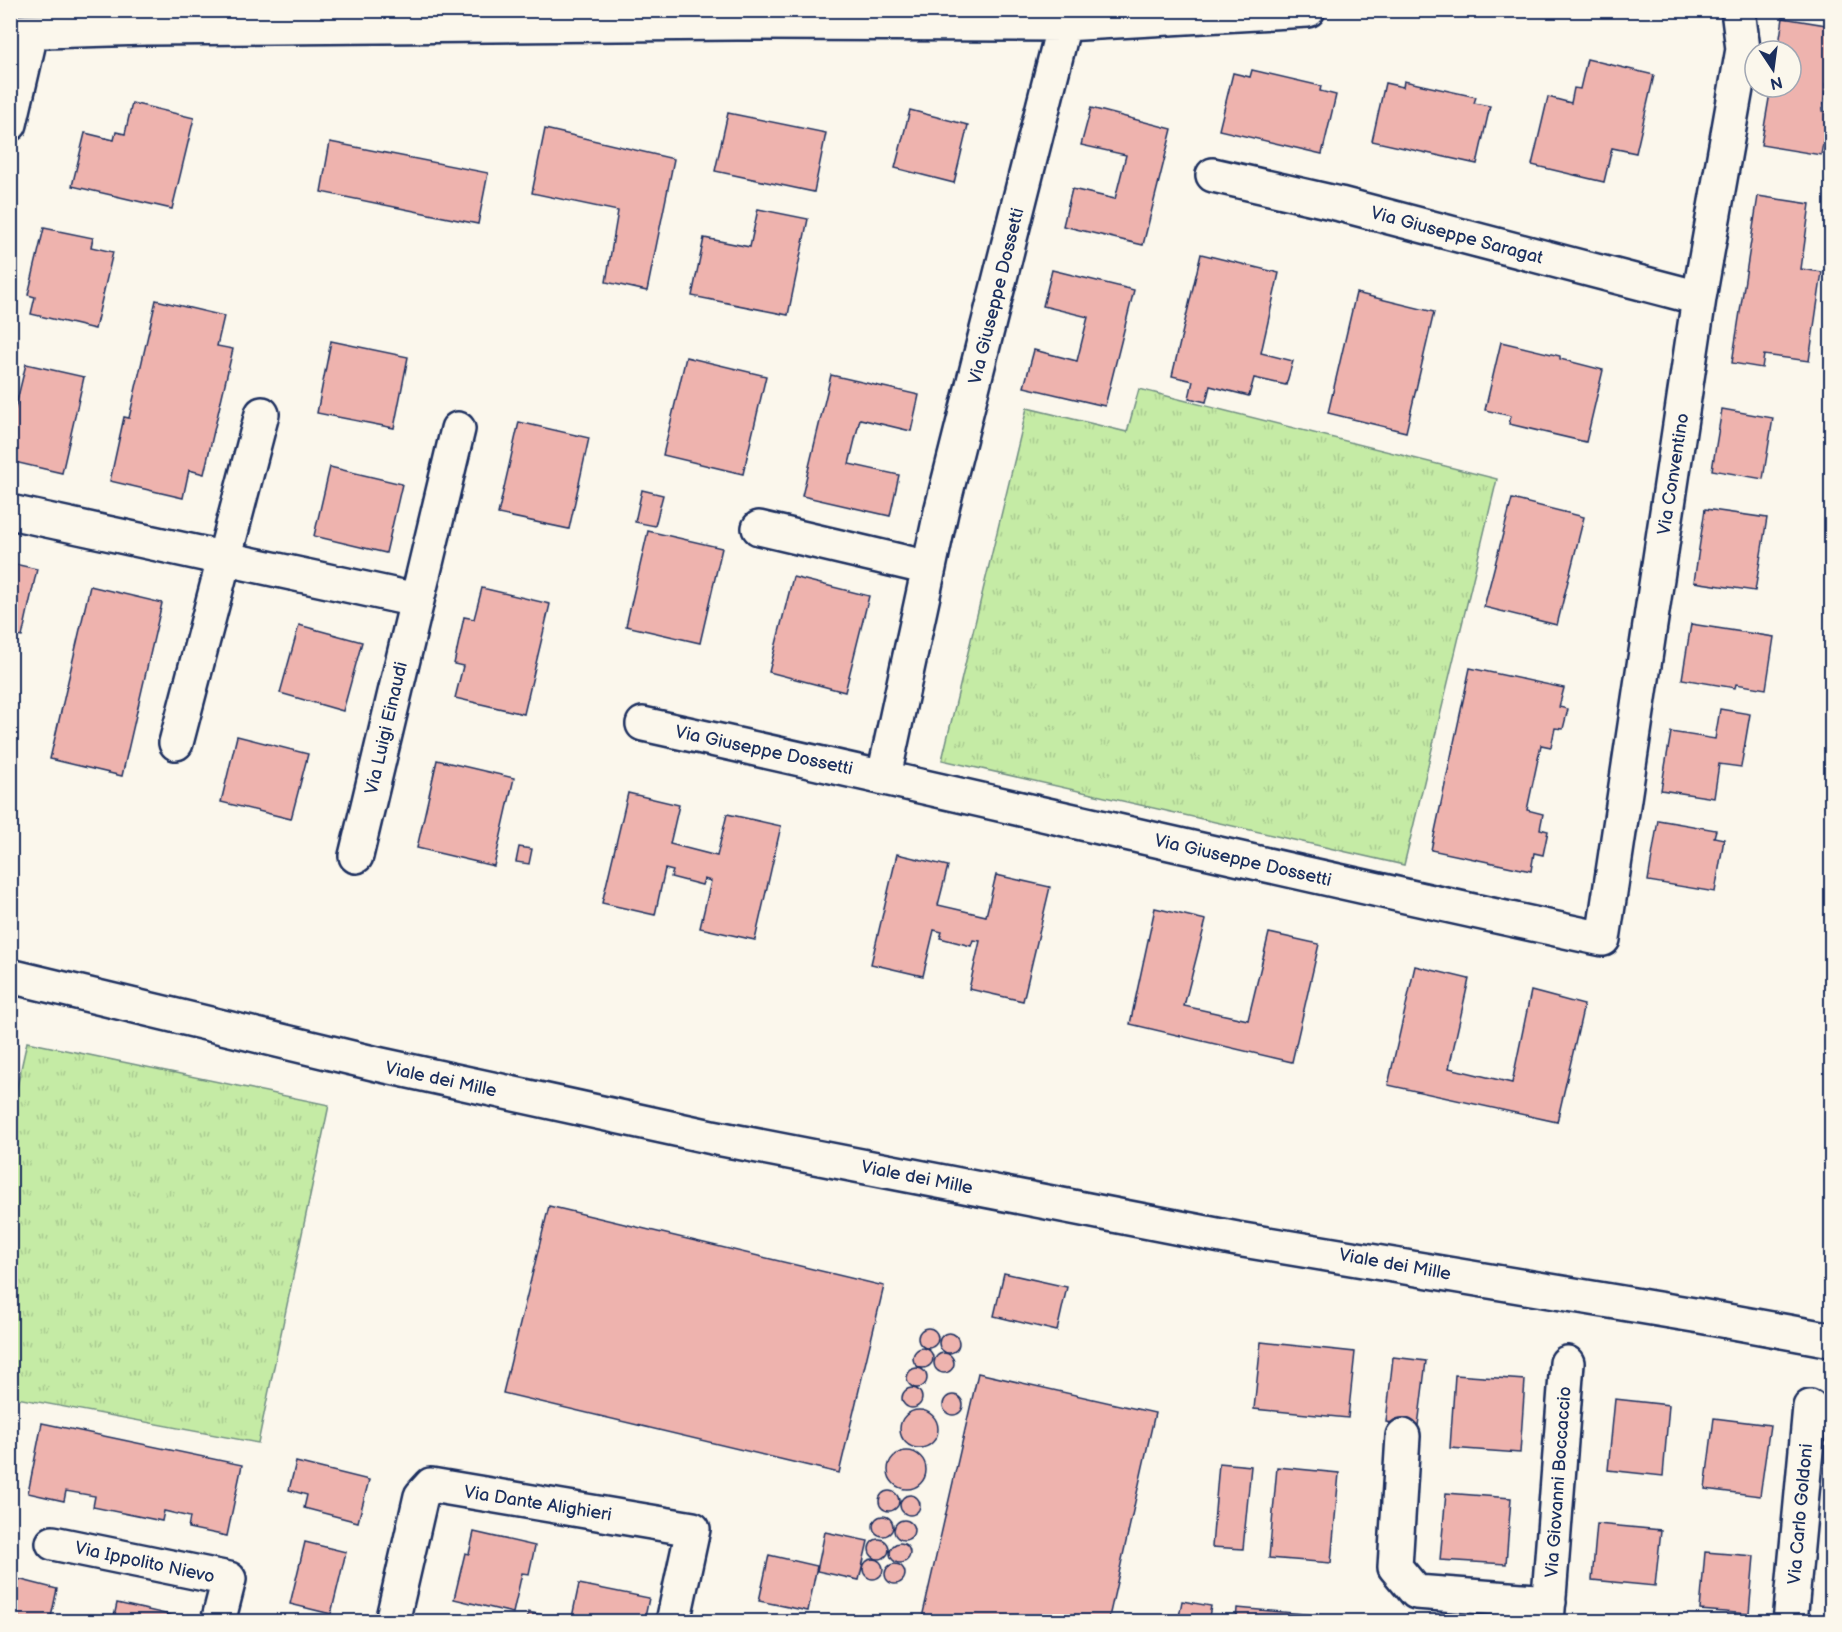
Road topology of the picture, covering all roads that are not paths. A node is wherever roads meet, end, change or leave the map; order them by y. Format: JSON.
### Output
{"nodes":[{"id":1,"x":1308,"y":10,"type":"edge"},
{"id":2,"x":1738,"y":10,"type":"edge"},
{"id":3,"x":740,"y":17,"type":"edge"},
{"id":4,"x":147,"y":19,"type":"edge"},
{"id":5,"x":1064,"y":24,"type":"junction"},
{"id":6,"x":21,"y":33,"type":"edge"},
{"id":7,"x":10,"y":124,"type":"edge"},
{"id":8,"x":1214,"y":174,"type":"dead end"},
{"id":9,"x":1699,"y":298,"type":"junction"},
{"id":10,"x":262,"y":414,"type":"dead end"},
{"id":11,"x":458,"y":429,"type":"dead end"},
{"id":12,"x":10,"y":512,"type":"edge"},
{"id":13,"x":759,"y":528,"type":"dead end"},
{"id":14,"x":225,"y":558,"type":"junction"},
{"id":15,"x":929,"y":568,"type":"junction"},
{"id":16,"x":416,"y":600,"type":"junction"},
{"id":17,"x":644,"y":724,"type":"dead end"},
{"id":18,"x":176,"y":743,"type":"dead end"},
{"id":19,"x":884,"y":776,"type":"junction"},
{"id":20,"x":356,"y":856,"type":"dead end"},
{"id":21,"x":1603,"y":939,"type":"joint"},
{"id":22,"x":10,"y":976,"type":"edge"},
{"id":23,"x":1832,"y":1340,"type":"edge"},
{"id":24,"x":1567,"y":1363,"type":"dead end"},
{"id":25,"x":1810,"y":1407,"type":"dead end"},
{"id":26,"x":1403,"y":1436,"type":"dead end"},
{"id":27,"x":53,"y":1542,"type":"dead end"},
{"id":28,"x":1548,"y":1612,"type":"edge"},
{"id":29,"x":218,"y":1622,"type":"edge"},
{"id":30,"x":392,"y":1622,"type":"edge"},
{"id":31,"x":674,"y":1622,"type":"edge"},
{"id":32,"x":1790,"y":1622,"type":"edge"}],
"edges":[{"from":1,"to":5,"type":"street"},
{"from":2,"to":9,"type":"street","name":"Via Conventino"},
{"from":3,"to":4,"type":"street"},
{"from":3,"to":5,"type":"street"},
{"from":4,"to":6,"type":"street"},
{"from":5,"to":15,"type":"street","name":"Via Giuseppe Dossetti"},
{"from":6,"to":7,"type":"street"},
{"from":8,"to":9,"type":"street","name":"Via Giuseppe Saragat"},
{"from":9,"to":21,"type":"street","name":"Via Conventino"},
{"from":10,"to":14,"type":"street"},
{"from":11,"to":16,"type":"street","name":"Via Luigi Einaudi"},
{"from":12,"to":14,"type":"street"},
{"from":13,"to":15,"type":"street"},
{"from":14,"to":16,"type":"street"},
{"from":14,"to":18,"type":"street"},
{"from":15,"to":19,"type":"street","name":"Via Giuseppe Dossetti"},
{"from":16,"to":20,"type":"street","name":"Via Luigi Einaudi"},
{"from":17,"to":19,"type":"street","name":"Via Giuseppe Dossetti"},
{"from":19,"to":21,"type":"street","name":"Via Giuseppe Dossetti"},
{"from":22,"to":23,"type":"street","name":"Viale dei Mille"},
{"from":24,"to":28,"type":"street","name":"Via Giovanni Boccaccio"},
{"from":25,"to":32,"type":"street","name":"Via Carlo Goldoni"},
{"from":26,"to":28,"type":"street","name":"Via Giovanni Boccaccio"},
{"from":27,"to":29,"type":"street","name":"Via Ippolito Nievo"},
{"from":30,"to":31,"type":"street","name":"Via Dante Alighieri"}]}
